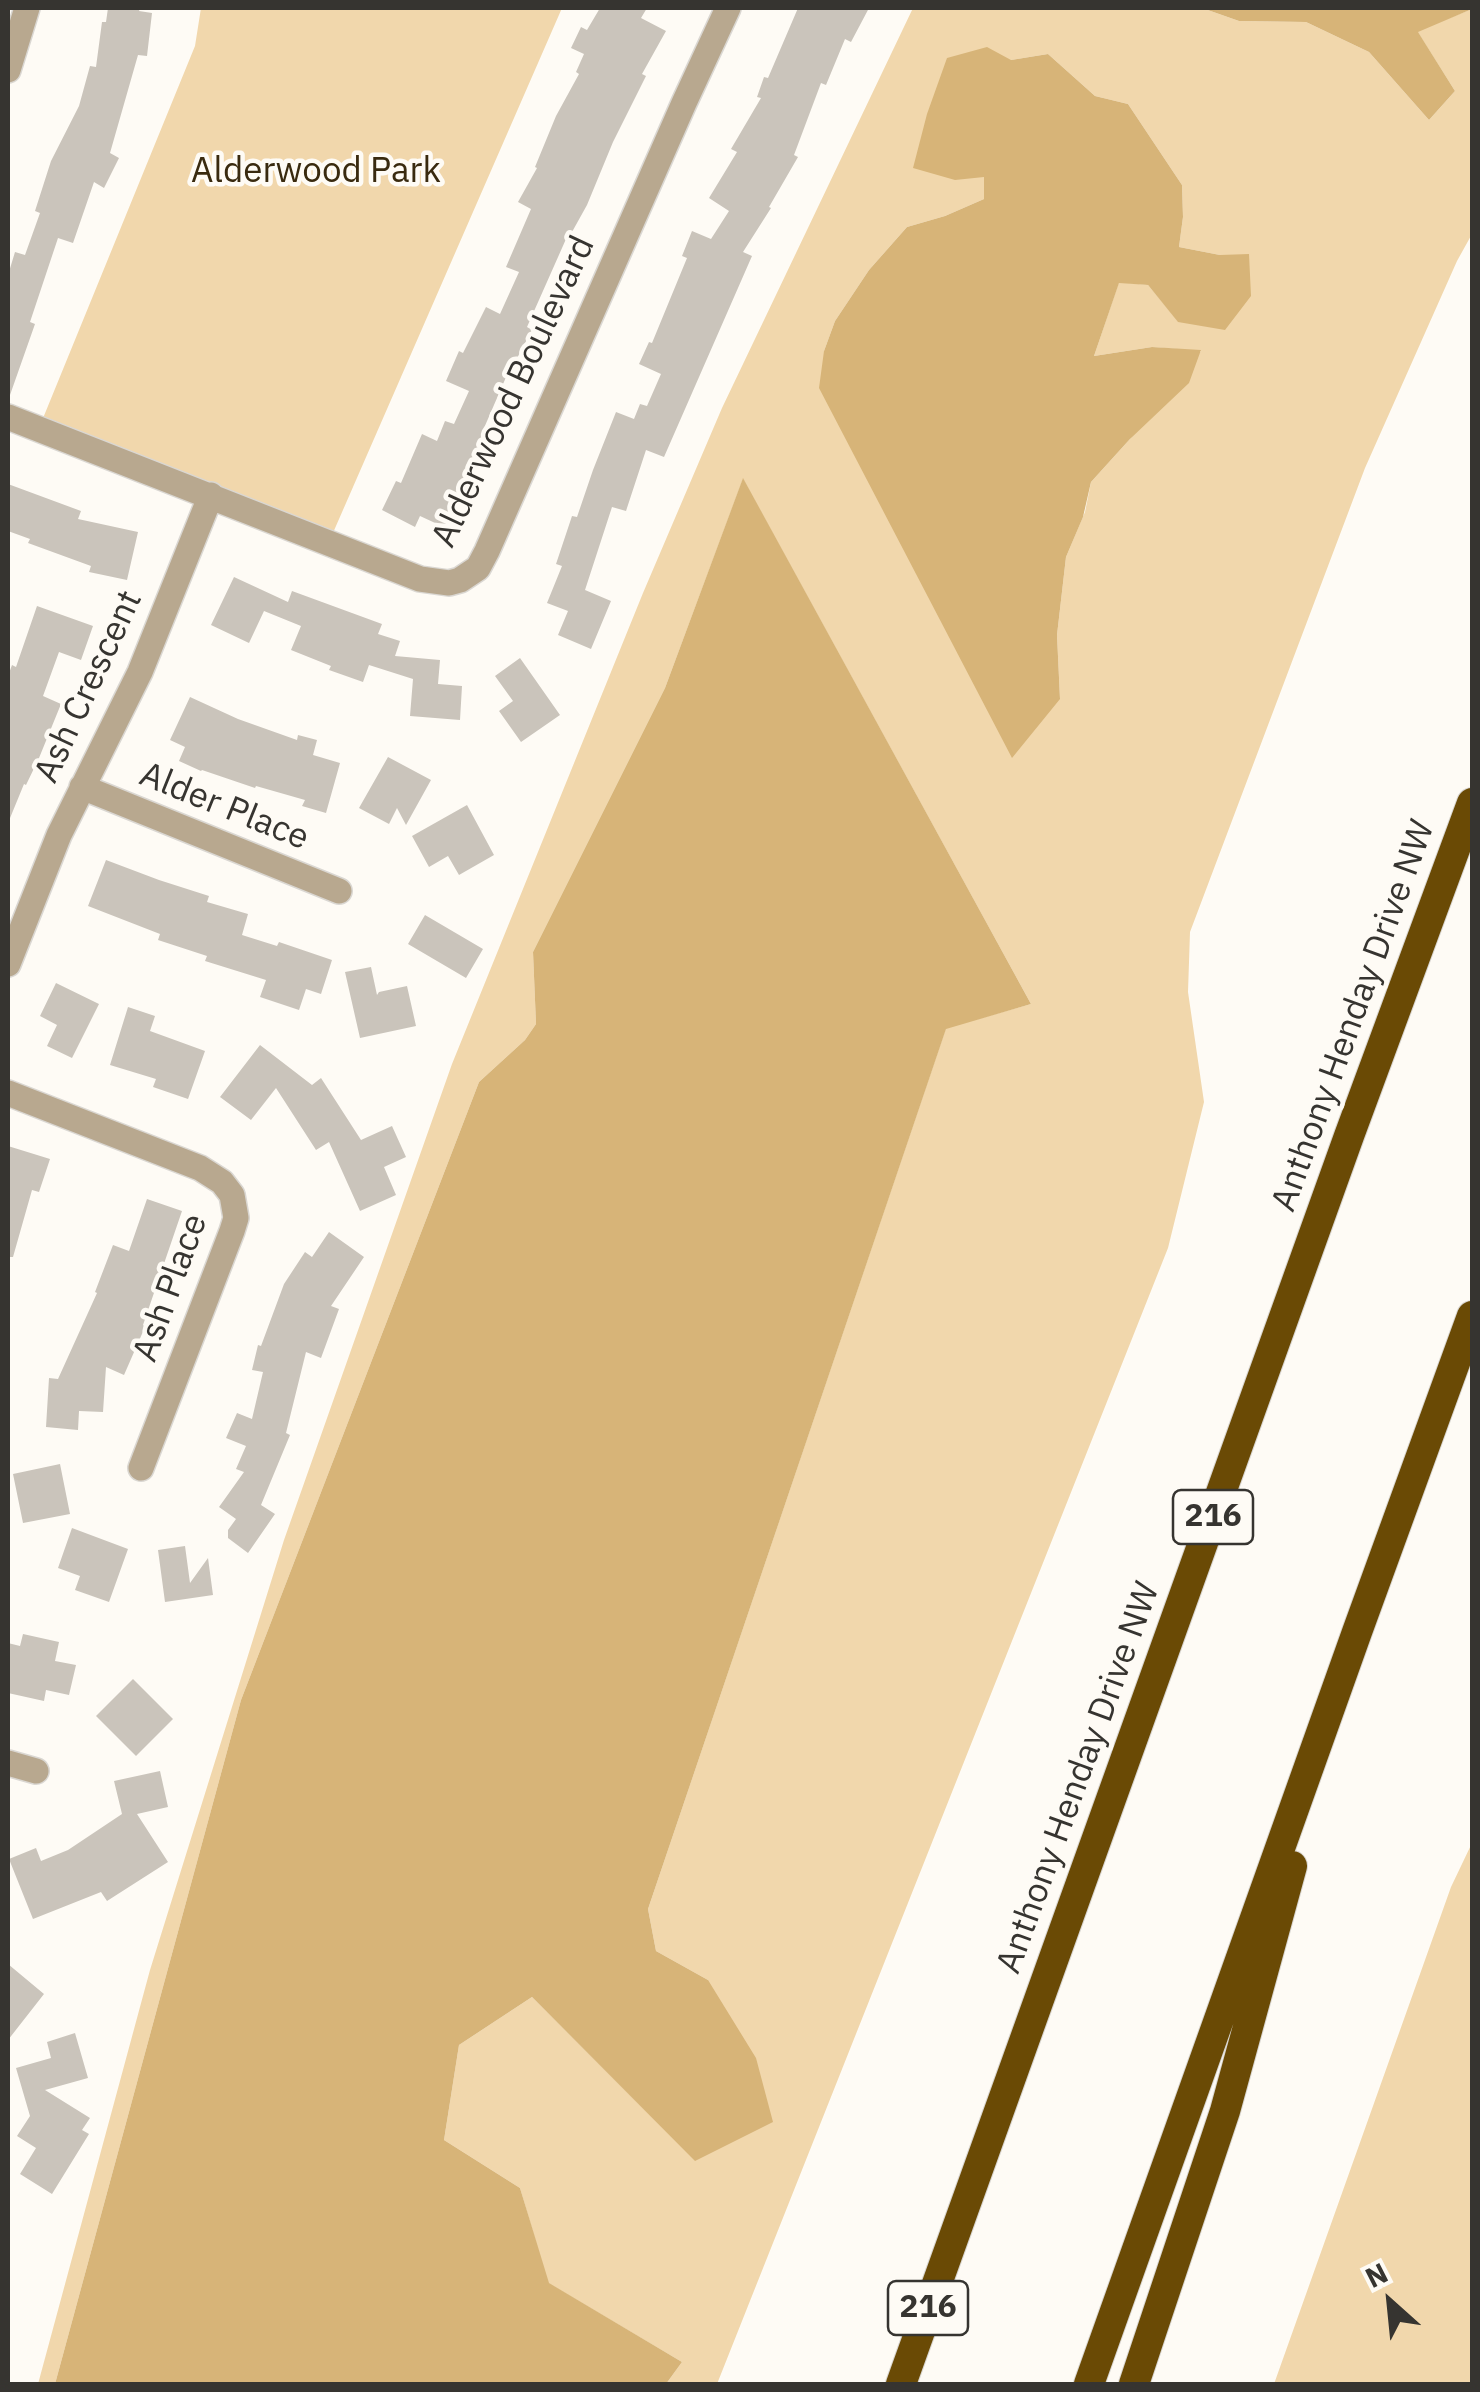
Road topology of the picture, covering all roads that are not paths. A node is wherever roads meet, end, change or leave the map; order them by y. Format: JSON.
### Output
{"nodes":[{"id":1,"x":27,"y":8,"type":"edge"},
{"id":2,"x":728,"y":8,"type":"edge"},
{"id":3,"x":8,"y":70,"type":"edge"},
{"id":4,"x":8,"y":416,"type":"edge"},
{"id":5,"x":210,"y":495,"type":"junction"},
{"id":6,"x":82,"y":787,"type":"junction"},
{"id":7,"x":1472,"y":803,"type":"edge"},
{"id":8,"x":340,"y":891,"type":"dead end"},
{"id":9,"x":8,"y":964,"type":"edge"},
{"id":10,"x":8,"y":1092,"type":"edge"},
{"id":11,"x":1472,"y":1316,"type":"edge"},
{"id":12,"x":141,"y":1468,"type":"dead end"},
{"id":13,"x":1357,"y":1632,"type":"junction"},
{"id":14,"x":8,"y":1763,"type":"edge"},
{"id":15,"x":36,"y":1771,"type":"dead end"},
{"id":16,"x":956,"y":2231,"type":"junction"},
{"id":17,"x":884,"y":2384,"type":"edge"},
{"id":18,"x":900,"y":2384,"type":"edge"},
{"id":19,"x":1088,"y":2384,"type":"edge"},
{"id":20,"x":1134,"y":2384,"type":"edge"}],
"edges":[{"from":1,"to":3,"type":"street"},
{"from":2,"to":5,"type":"street","name":"Alderwood Boulevard"},
{"from":4,"to":5,"type":"street","name":"Alderwood Boulevard"},
{"from":5,"to":6,"type":"street","name":"Ash Crescent"},
{"from":6,"to":8,"type":"street","name":"Alder Place"},
{"from":6,"to":9,"type":"street","name":"Ash Crescent"},
{"from":7,"to":16,"type":"highway","name":"Anthony Henday Drive NW","number":"216"},
{"from":10,"to":12,"type":"street","name":"Ash Place"},
{"from":11,"to":13,"type":"highway"},
{"from":13,"to":19,"type":"highway"},
{"from":13,"to":20,"type":"highway"},
{"from":14,"to":15,"type":"street"},
{"from":16,"to":17,"type":"highway"},
{"from":16,"to":18,"type":"highway","name":"Anthony Henday Drive NW","number":"216"}]}
